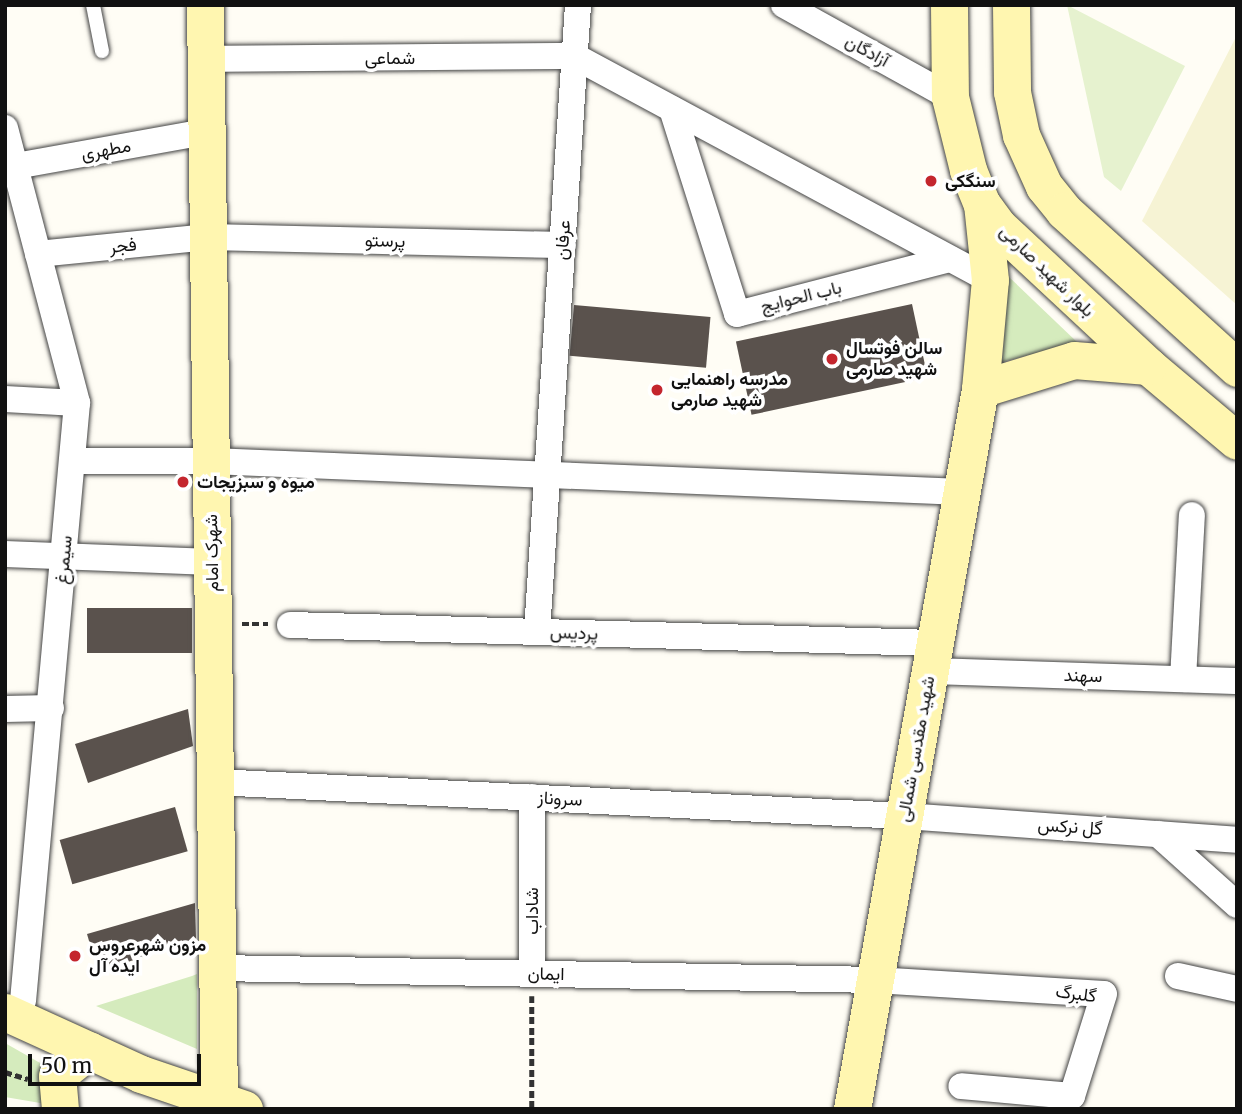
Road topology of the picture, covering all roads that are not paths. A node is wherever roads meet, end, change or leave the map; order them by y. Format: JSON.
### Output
{"nodes":[{"id":1,"x":93,"y":5,"type":"edge"},
{"id":2,"x":205,"y":5,"type":"edge"},
{"id":3,"x":578,"y":5,"type":"edge"},
{"id":4,"x":784,"y":5,"type":"edge"},
{"id":5,"x":950,"y":5,"type":"edge"},
{"id":6,"x":1011,"y":5,"type":"edge"},
{"id":7,"x":102,"y":51,"type":"dead end"},
{"id":8,"x":575,"y":56,"type":"junction"},
{"id":9,"x":205,"y":59,"type":"junction"},
{"id":10,"x":950,"y":97,"type":"junction"},
{"id":11,"x":672,"y":109,"type":"junction"},
{"id":12,"x":5,"y":128,"type":"edge"},
{"id":13,"x":206,"y":132,"type":"junction"},
{"id":14,"x":9,"y":167,"type":"edge"},
{"id":15,"x":982,"y":204,"type":"junction"},
{"id":16,"x":208,"y":237,"type":"junction"},
{"id":17,"x":563,"y":245,"type":"junction"},
{"id":18,"x":38,"y":254,"type":"junction"},
{"id":19,"x":950,"y":259,"type":"junction"},
{"id":20,"x":990,"y":280,"type":"junction"},
{"id":21,"x":1148,"y":366,"type":"junction"},
{"id":22,"x":1237,"y":368,"type":"edge"},
{"id":23,"x":980,"y":389,"type":"junction"},
{"id":24,"x":5,"y":399,"type":"edge"},
{"id":25,"x":77,"y":403,"type":"junction"},
{"id":26,"x":1237,"y":441,"type":"edge"},
{"id":27,"x":72,"y":461,"type":"junction"},
{"id":28,"x":211,"y":461,"type":"junction"},
{"id":29,"x":548,"y":475,"type":"junction"},
{"id":30,"x":962,"y":492,"type":"junction"},
{"id":31,"x":1192,"y":515,"type":"dead end"},
{"id":32,"x":5,"y":554,"type":"edge"},
{"id":33,"x":65,"y":556,"type":"junction"},
{"id":34,"x":212,"y":562,"type":"junction"},
{"id":35,"x":290,"y":625,"type":"road end"},
{"id":36,"x":537,"y":632,"type":"junction"},
{"id":37,"x":932,"y":657,"type":"junction"},
{"id":38,"x":1183,"y":679,"type":"junction"},
{"id":39,"x":1237,"y":681,"type":"edge"},
{"id":40,"x":51,"y":708,"type":"junction"},
{"id":41,"x":5,"y":709,"type":"edge"},
{"id":42,"x":215,"y":782,"type":"junction"},
{"id":43,"x":532,"y":797,"type":"junction"},
{"id":44,"x":904,"y":816,"type":"junction"},
{"id":45,"x":1158,"y":834,"type":"junction"},
{"id":46,"x":1237,"y":840,"type":"edge"},
{"id":47,"x":1237,"y":905,"type":"edge"},
{"id":48,"x":218,"y":968,"type":"junction"},
{"id":49,"x":532,"y":974,"type":"junction"},
{"id":50,"x":1178,"y":976,"type":"dead end"},
{"id":51,"x":875,"y":980,"type":"junction"},
{"id":52,"x":1237,"y":989,"type":"edge"},
{"id":53,"x":11,"y":999,"type":"edge"},
{"id":54,"x":76,"y":1044,"type":"junction"},
{"id":55,"x":961,"y":1086,"type":"dead end"},
{"id":56,"x":232,"y":1105,"type":"edge"},
{"id":57,"x":60,"y":1109,"type":"edge"},
{"id":58,"x":852,"y":1109,"type":"edge"}],
"edges":[{"from":1,"to":7,"type":"lane"},
{"from":2,"to":9,"type":"street","name":"شهرک امام"},
{"from":3,"to":8,"type":"street","name":"عرفان"},
{"from":4,"to":10,"type":"street","name":"آزادگان"},
{"from":5,"to":10,"type":"street","name":"بلوار شهید صارمی"},
{"from":6,"to":22,"type":"street"},
{"from":8,"to":9,"type":"street","name":"شماعی"},
{"from":8,"to":11,"type":"street"},
{"from":8,"to":17,"type":"street","name":"عرفان"},
{"from":9,"to":13,"type":"street","name":"شهرک امام"},
{"from":10,"to":15,"type":"street","name":"بلوار شهید صارمی"},
{"from":11,"to":19,"type":"street"},
{"from":11,"to":19,"type":"street","name":"باب الحوایج"},
{"from":12,"to":14,"type":"street","name":"سیمرغ"},
{"from":13,"to":14,"type":"street","name":"مطهری"},
{"from":13,"to":16,"type":"street","name":"شهرک امام"},
{"from":14,"to":18,"type":"street","name":"سیمرغ"},
{"from":15,"to":20,"type":"street","name":"شهید مقدسی شمالی"},
{"from":15,"to":21,"type":"street","name":"بلوار شهید صارمی"},
{"from":16,"to":17,"type":"street","name":"پرستو"},
{"from":16,"to":18,"type":"street","name":"فجر"},
{"from":16,"to":28,"type":"street","name":"شهرک امام"},
{"from":17,"to":29,"type":"street","name":"عرفان"},
{"from":18,"to":25,"type":"street","name":"سیمرغ"},
{"from":19,"to":20,"type":"street"},
{"from":20,"to":23,"type":"street","name":"شهید مقدسی شمالی"},
{"from":21,"to":23,"type":"street"},
{"from":21,"to":26,"type":"street","name":"بلوار شهید صارمی"},
{"from":23,"to":30,"type":"street","name":"شهید مقدسی شمالی"},
{"from":24,"to":25,"type":"street"},
{"from":25,"to":27,"type":"street","name":"سیمرغ"},
{"from":27,"to":28,"type":"street"},
{"from":27,"to":33,"type":"street","name":"سیمرغ"},
{"from":28,"to":29,"type":"street"},
{"from":28,"to":34,"type":"street","name":"شهرک امام"},
{"from":29,"to":30,"type":"street"},
{"from":29,"to":36,"type":"street","name":"عرفان"},
{"from":30,"to":37,"type":"street","name":"شهید مقدسی شمالی"},
{"from":31,"to":38,"type":"street"},
{"from":32,"to":33,"type":"street"},
{"from":33,"to":34,"type":"street"},
{"from":33,"to":40,"type":"street","name":"سیمرغ"},
{"from":34,"to":42,"type":"street","name":"شهرک امام"},
{"from":35,"to":36,"type":"street","name":"پردیس"},
{"from":36,"to":37,"type":"street","name":"پردیس"},
{"from":37,"to":38,"type":"street","name":"سهند"},
{"from":37,"to":44,"type":"street","name":"شهید مقدسی شمالی"},
{"from":38,"to":39,"type":"street","name":"سهند"},
{"from":40,"to":41,"type":"street"},
{"from":40,"to":53,"type":"street","name":"سیمرغ"},
{"from":42,"to":43,"type":"street","name":"سروناز"},
{"from":42,"to":48,"type":"street","name":"شهرک امام"},
{"from":43,"to":44,"type":"street","name":"سروناز"},
{"from":43,"to":49,"type":"street","name":"شاداب"},
{"from":44,"to":45,"type":"street","name":"گل نرکس"},
{"from":44,"to":51,"type":"street","name":"شهید مقدسی شمالی"},
{"from":45,"to":46,"type":"street","name":"گل نرکس"},
{"from":45,"to":47,"type":"street"},
{"from":48,"to":49,"type":"street","name":"ایمان"},
{"from":48,"to":56,"type":"street","name":"شهرک امام"},
{"from":49,"to":51,"type":"street","name":"ایمان"},
{"from":50,"to":52,"type":"street"},
{"from":51,"to":55,"type":"street","name":"گلبرگ"},
{"from":51,"to":58,"type":"street","name":"شهید مقدسی شمالی"},
{"from":53,"to":54,"type":"street"},
{"from":54,"to":56,"type":"street"},
{"from":54,"to":57,"type":"street"}]}
